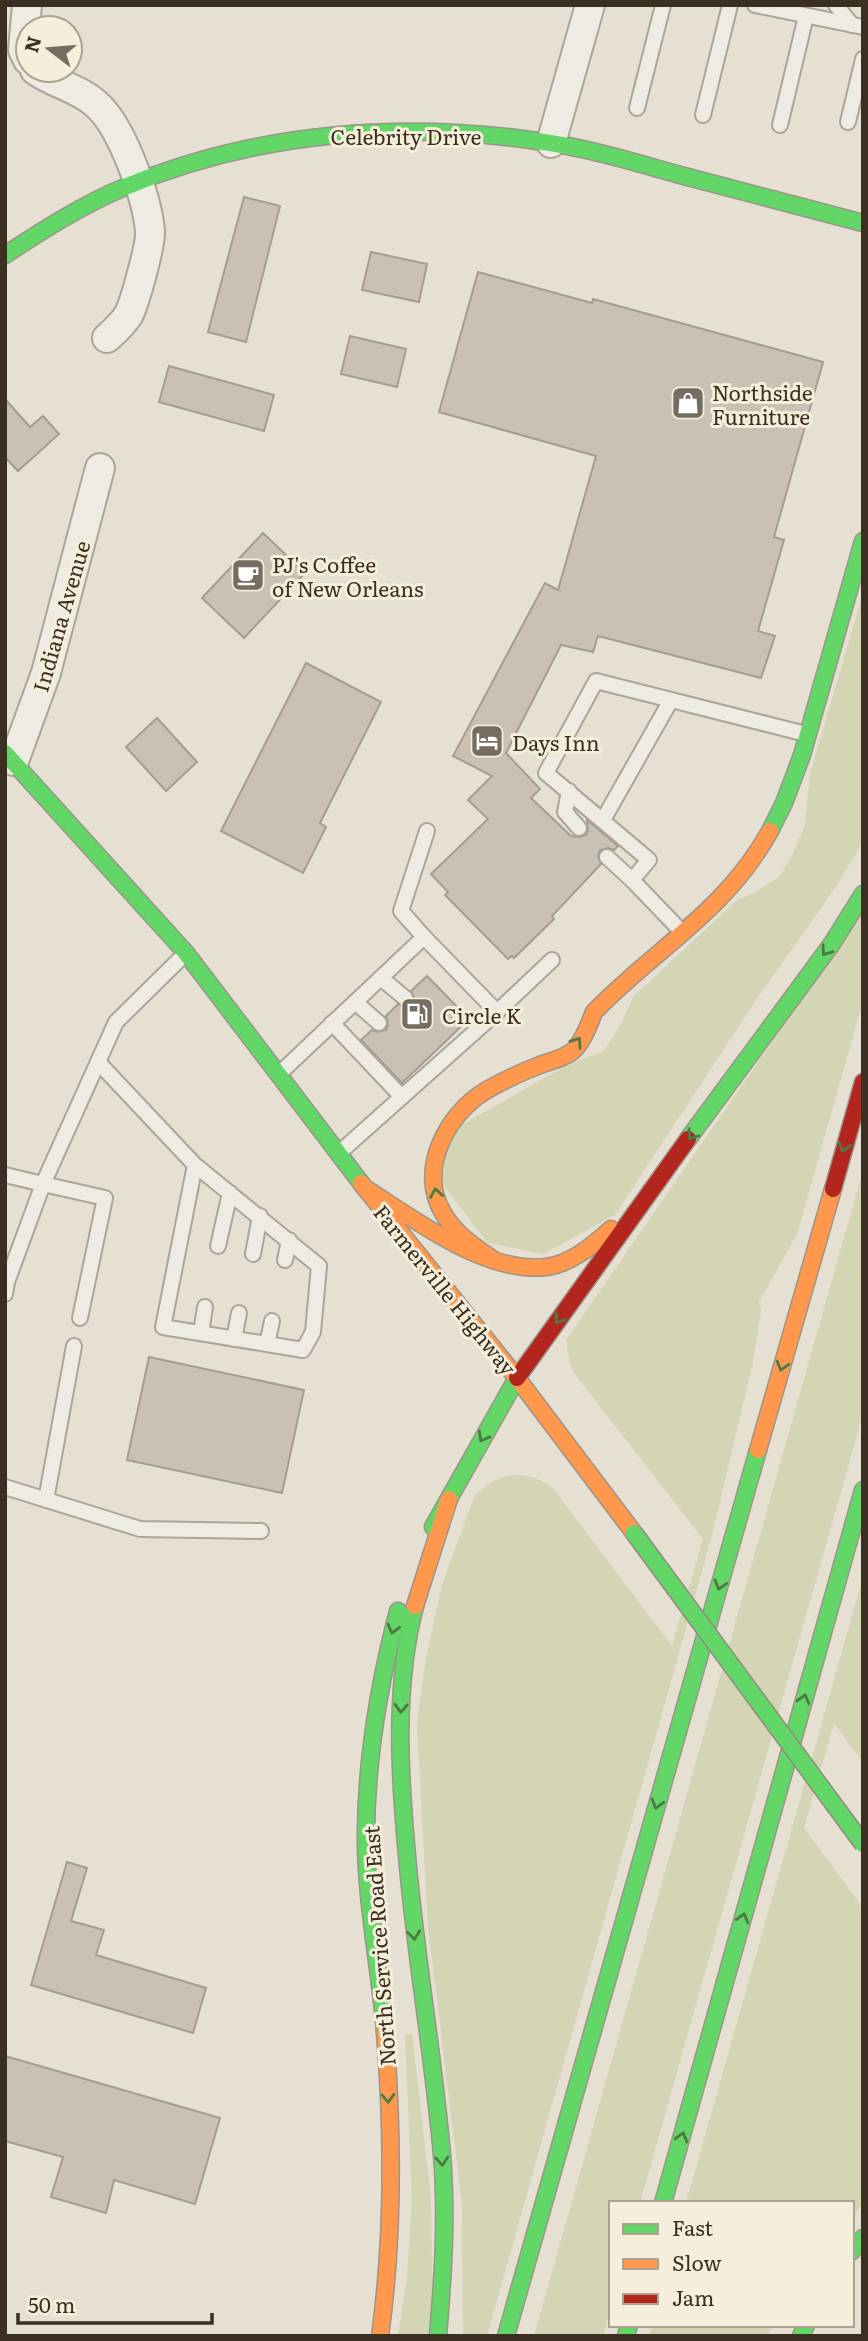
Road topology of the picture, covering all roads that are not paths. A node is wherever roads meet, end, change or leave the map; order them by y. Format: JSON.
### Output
{"nodes":[{"id":1,"x":590,"y":5,"type":"edge"},
{"id":2,"x":663,"y":5,"type":"edge"},
{"id":3,"x":730,"y":5,"type":"edge"},
{"id":4,"x":755,"y":5,"type":"edge"},
{"id":5,"x":836,"y":5,"type":"edge"},
{"id":6,"x":806,"y":16,"type":"junction"},
{"id":7,"x":857,"y":26,"type":"edge"},
{"id":8,"x":863,"y":59,"type":"edge"},
{"id":9,"x":66,"y":84,"type":"edge"},
{"id":10,"x":637,"y":108,"type":"dead end"},
{"id":11,"x":703,"y":115,"type":"dead end"},
{"id":12,"x":848,"y":122,"type":"dead end"},
{"id":13,"x":780,"y":125,"type":"dead end"},
{"id":14,"x":551,"y":143,"type":"junction"},
{"id":15,"x":138,"y":182,"type":"junction"},
{"id":16,"x":863,"y":223,"type":"edge"},
{"id":17,"x":5,"y":255,"type":"edge"},
{"id":18,"x":107,"y":338,"type":"dead end"},
{"id":19,"x":100,"y":468,"type":"dead end"},
{"id":20,"x":863,"y":541,"type":"edge"},
{"id":21,"x":671,"y":700,"type":"junction"},
{"id":22,"x":809,"y":735,"type":"junction"},
{"id":23,"x":10,"y":757,"type":"edge"},
{"id":24,"x":569,"y":791,"type":"junction"},
{"id":25,"x":603,"y":820,"type":"junction"},
{"id":26,"x":579,"y":828,"type":"dead end"},
{"id":27,"x":427,"y":831,"type":"dead end"},
{"id":28,"x":607,"y":857,"type":"dead end"},
{"id":29,"x":632,"y":880,"type":"junction"},
{"id":30,"x":863,"y":894,"type":"edge"},
{"id":31,"x":682,"y":932,"type":"junction"},
{"id":32,"x":424,"y":937,"type":"junction"},
{"id":33,"x":186,"y":953,"type":"junction"},
{"id":34,"x":552,"y":960,"type":"dead end"},
{"id":35,"x":381,"y":978,"type":"junction"},
{"id":36,"x":405,"y":998,"type":"dead end"},
{"id":37,"x":355,"y":1002,"type":"junction"},
{"id":38,"x":497,"y":1012,"type":"junction"},
{"id":39,"x":332,"y":1023,"type":"junction"},
{"id":40,"x":379,"y":1023,"type":"dead end"},
{"id":41,"x":99,"y":1062,"type":"junction"},
{"id":42,"x":279,"y":1074,"type":"junction"},
{"id":43,"x":863,"y":1082,"type":"edge"},
{"id":44,"x":402,"y":1097,"type":"junction"},
{"id":45,"x":339,"y":1154,"type":"junction"},
{"id":46,"x":195,"y":1165,"type":"junction"},
{"id":47,"x":5,"y":1175,"type":"edge"},
{"id":48,"x":43,"y":1184,"type":"junction"},
{"id":49,"x":365,"y":1188,"type":"junction"},
{"id":50,"x":650,"y":1191,"type":"junction"},
{"id":51,"x":230,"y":1193,"type":"junction"},
{"id":52,"x":260,"y":1216,"type":"junction"},
{"id":53,"x":289,"y":1240,"type":"junction"},
{"id":54,"x":218,"y":1246,"type":"dead end"},
{"id":55,"x":253,"y":1254,"type":"dead end"},
{"id":56,"x":285,"y":1260,"type":"dead end"},
{"id":57,"x":494,"y":1260,"type":"junction"},
{"id":58,"x":5,"y":1294,"type":"edge"},
{"id":59,"x":205,"y":1307,"type":"dead end"},
{"id":60,"x":239,"y":1313,"type":"dead end"},
{"id":61,"x":79,"y":1318,"type":"dead end"},
{"id":62,"x":272,"y":1321,"type":"dead end"},
{"id":63,"x":201,"y":1333,"type":"junction"},
{"id":64,"x":234,"y":1339,"type":"junction"},
{"id":65,"x":267,"y":1344,"type":"junction"},
{"id":66,"x":74,"y":1346,"type":"dead end"},
{"id":67,"x":517,"y":1378,"type":"junction"},
{"id":68,"x":5,"y":1487,"type":"edge"},
{"id":69,"x":863,"y":1490,"type":"edge"},
{"id":70,"x":449,"y":1499,"type":"junction"},
{"id":71,"x":46,"y":1500,"type":"junction"},
{"id":72,"x":261,"y":1531,"type":"dead end"},
{"id":73,"x":863,"y":1844,"type":"edge"},
{"id":74,"x":664,"y":2201,"type":"edge"},
{"id":75,"x":380,"y":2336,"type":"edge"},
{"id":76,"x":438,"y":2336,"type":"edge"},
{"id":77,"x":506,"y":2336,"type":"edge"}],
"edges":[{"from":1,"to":14,"type":"street"},
{"from":2,"to":10,"type":"lane"},
{"from":3,"to":11,"type":"lane"},
{"from":4,"to":6,"type":"lane"},
{"from":5,"to":7,"type":"lane"},
{"from":6,"to":7,"type":"lane"},
{"from":6,"to":13,"type":"lane"},
{"from":8,"to":12,"type":"lane"},
{"from":9,"to":15,"type":"street"},
{"from":14,"to":15,"type":"main road","name":"Celebrity Drive"},
{"from":14,"to":16,"type":"main road","name":"Celebrity Drive"},
{"from":15,"to":17,"type":"main road","name":"Celebrity Drive"},
{"from":15,"to":18,"type":"street"},
{"from":19,"to":23,"type":"street","name":"Indiana Avenue"},
{"from":20,"to":22,"type":"main road"},
{"from":21,"to":22,"type":"lane"},
{"from":21,"to":24,"type":"lane"},
{"from":21,"to":25,"type":"lane"},
{"from":22,"to":31,"type":"main road"},
{"from":23,"to":33,"type":"main road","name":"Farmerville Highway"},
{"from":24,"to":25,"type":"lane"},
{"from":24,"to":26,"type":"lane"},
{"from":25,"to":29,"type":"lane"},
{"from":27,"to":32,"type":"lane"},
{"from":28,"to":29,"type":"lane"},
{"from":29,"to":31,"type":"lane"},
{"from":30,"to":50,"type":"main road","one_way":true},
{"from":57,"to":31,"type":"main road","one_way":true},
{"from":32,"to":35,"type":"lane"},
{"from":32,"to":38,"type":"lane"},
{"from":33,"to":41,"type":"lane"},
{"from":33,"to":42,"type":"main road","name":"Farmerville Highway"},
{"from":34,"to":38,"type":"lane"},
{"from":35,"to":36,"type":"lane"},
{"from":35,"to":37,"type":"lane"},
{"from":37,"to":39,"type":"lane"},
{"from":37,"to":40,"type":"lane"},
{"from":38,"to":44,"type":"lane"},
{"from":39,"to":42,"type":"lane"},
{"from":39,"to":44,"type":"lane"},
{"from":41,"to":46,"type":"lane"},
{"from":41,"to":48,"type":"lane"},
{"from":42,"to":45,"type":"main road","name":"Farmerville Highway"},
{"from":43,"to":77,"type":"main road","one_way":true},
{"from":44,"to":45,"type":"lane"},
{"from":45,"to":49,"type":"main road","name":"Farmerville Highway"},
{"from":46,"to":51,"type":"lane"},
{"from":46,"to":63,"type":"lane"},
{"from":47,"to":48,"type":"lane"},
{"from":48,"to":58,"type":"lane"},
{"from":48,"to":61,"type":"lane"},
{"from":49,"to":57,"type":"main road"},
{"from":49,"to":67,"type":"main road","name":"Farmerville Highway"},
{"from":50,"to":57,"type":"main road"},
{"from":50,"to":67,"type":"main road","name":"North Service Road East","one_way":true},
{"from":51,"to":52,"type":"lane"},
{"from":51,"to":54,"type":"lane"},
{"from":52,"to":53,"type":"lane"},
{"from":52,"to":55,"type":"lane"},
{"from":53,"to":56,"type":"lane"},
{"from":53,"to":65,"type":"lane"},
{"from":59,"to":63,"type":"lane"},
{"from":60,"to":64,"type":"lane"},
{"from":62,"to":65,"type":"lane"},
{"from":63,"to":64,"type":"lane"},
{"from":64,"to":65,"type":"lane"},
{"from":66,"to":71,"type":"lane"},
{"from":67,"to":70,"type":"main road","name":"North Service Road East","one_way":true},
{"from":67,"to":73,"type":"main road","name":"Farmerville Highway","bridge":true},
{"from":68,"to":71,"type":"lane"},
{"from":74,"to":69,"type":"main road","one_way":true},
{"from":70,"to":75,"type":"main road","name":"North Service Road East","one_way":true},
{"from":70,"to":76,"type":"main road","one_way":true},
{"from":71,"to":72,"type":"lane"}]}
